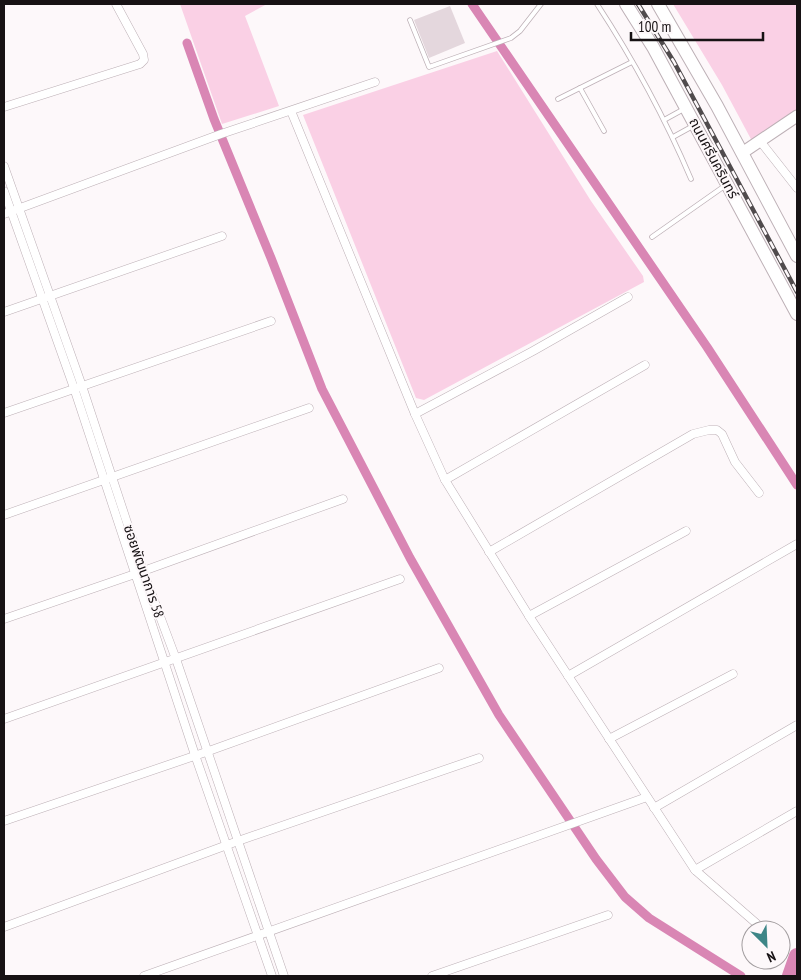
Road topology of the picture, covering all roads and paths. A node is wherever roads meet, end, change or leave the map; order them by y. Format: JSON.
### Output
{"nodes":[{"id":1,"x":116,"y":4,"type":"edge"},
{"id":2,"x":541,"y":4,"type":"edge"},
{"id":3,"x":597,"y":4,"type":"edge"},
{"id":4,"x":626,"y":4,"type":"edge"},
{"id":5,"x":658,"y":4,"type":"edge"},
{"id":6,"x":410,"y":20,"type":"dead end"},
{"id":7,"x":632,"y":62,"type":"junction"},
{"id":8,"x":375,"y":82,"type":"dead end"},
{"id":9,"x":580,"y":88,"type":"junction"},
{"id":10,"x":558,"y":99,"type":"dead end"},
{"id":11,"x":4,"y":107,"type":"edge"},
{"id":12,"x":687,"y":108,"type":"junction"},
{"id":13,"x":291,"y":111,"type":"junction"},
{"id":14,"x":797,"y":116,"type":"edge"},
{"id":15,"x":664,"y":120,"type":"junction"},
{"id":16,"x":696,"y":124,"type":"junction"},
{"id":17,"x":604,"y":131,"type":"dead end"},
{"id":18,"x":673,"y":137,"type":"junction"},
{"id":19,"x":760,"y":141,"type":"junction"},
{"id":20,"x":742,"y":153,"type":"junction"},
{"id":21,"x":4,"y":166,"type":"edge"},
{"id":22,"x":691,"y":179,"type":"dead end"},
{"id":23,"x":728,"y":184,"type":"junction"},
{"id":24,"x":797,"y":188,"type":"edge"},
{"id":25,"x":4,"y":190,"type":"edge"},
{"id":26,"x":11,"y":211,"type":"edge"},
{"id":27,"x":222,"y":236,"type":"dead end"},
{"id":28,"x":652,"y":237,"type":"dead end"},
{"id":29,"x":797,"y":256,"type":"edge"},
{"id":30,"x":46,"y":296,"type":"junction"},
{"id":31,"x":628,"y":298,"type":"dead end"},
{"id":32,"x":4,"y":312,"type":"edge"},
{"id":33,"x":797,"y":314,"type":"edge"},
{"id":34,"x":271,"y":322,"type":"dead end"},
{"id":35,"x":645,"y":365,"type":"dead end"},
{"id":36,"x":78,"y":387,"type":"junction"},
{"id":37,"x":309,"y":408,"type":"dead end"},
{"id":38,"x":4,"y":413,"type":"edge"},
{"id":39,"x":415,"y":414,"type":"junction"},
{"id":40,"x":108,"y":478,"type":"junction"},
{"id":41,"x":445,"y":480,"type":"junction"},
{"id":42,"x":759,"y":493,"type":"dead end"},
{"id":43,"x":343,"y":499,"type":"dead end"},
{"id":44,"x":4,"y":515,"type":"edge"},
{"id":45,"x":686,"y":531,"type":"dead end"},
{"id":46,"x":797,"y":544,"type":"edge"},
{"id":47,"x":488,"y":552,"type":"junction"},
{"id":48,"x":139,"y":572,"type":"junction"},
{"id":49,"x":400,"y":580,"type":"dead end"},
{"id":50,"x":529,"y":616,"type":"junction"},
{"id":51,"x":4,"y":618,"type":"edge"},
{"id":52,"x":176,"y":659,"type":"junction"},
{"id":53,"x":165,"y":663,"type":"junction"},
{"id":54,"x":440,"y":668,"type":"dead end"},
{"id":55,"x":733,"y":674,"type":"dead end"},
{"id":56,"x":568,"y":676,"type":"junction"},
{"id":57,"x":4,"y":719,"type":"edge"},
{"id":58,"x":797,"y":726,"type":"edge"},
{"id":59,"x":609,"y":739,"type":"junction"},
{"id":60,"x":206,"y":752,"type":"junction"},
{"id":61,"x":195,"y":755,"type":"junction"},
{"id":62,"x":479,"y":758,"type":"dead end"},
{"id":63,"x":647,"y":797,"type":"junction"},
{"id":64,"x":654,"y":808,"type":"junction"},
{"id":65,"x":797,"y":810,"type":"edge"},
{"id":66,"x":4,"y":821,"type":"edge"},
{"id":67,"x":238,"y":841,"type":"junction"},
{"id":68,"x":226,"y":846,"type":"junction"},
{"id":69,"x":695,"y":870,"type":"junction"},
{"id":70,"x":608,"y":915,"type":"dead end"},
{"id":71,"x":752,"y":920,"type":"edge"},
{"id":72,"x":4,"y":926,"type":"edge"},
{"id":73,"x":269,"y":932,"type":"junction"},
{"id":74,"x":258,"y":936,"type":"junction"},
{"id":75,"x":144,"y":976,"type":"edge"},
{"id":76,"x":272,"y":976,"type":"edge"},
{"id":77,"x":284,"y":976,"type":"edge"},
{"id":78,"x":432,"y":976,"type":"edge"}],
"edges":[{"from":1,"to":11,"type":"street"},
{"from":2,"to":6,"type":"lane"},
{"from":3,"to":7,"type":"lane"},
{"from":4,"to":12,"type":"main road","name":"ถนนศรีนครินทร์"},
{"from":5,"to":20,"type":"main road","name":"ถนนศรีนครินทร์"},
{"from":7,"to":9,"type":"lane"},
{"from":7,"to":15,"type":"lane"},
{"from":8,"to":13,"type":"street"},
{"from":9,"to":10,"type":"lane"},
{"from":9,"to":17,"type":"lane"},
{"from":12,"to":15,"type":"lane"},
{"from":12,"to":16,"type":"main road","name":"ถนนศรีนครินทร์"},
{"from":13,"to":26,"type":"street"},
{"from":13,"to":39,"type":"street"},
{"from":14,"to":19,"type":"street"},
{"from":15,"to":18,"type":"lane"},
{"from":16,"to":18,"type":"lane"},
{"from":16,"to":23,"type":"main road","name":"ถนนศรีนครินทร์"},
{"from":18,"to":22,"type":"lane"},
{"from":19,"to":20,"type":"street"},
{"from":19,"to":24,"type":"street"},
{"from":20,"to":29,"type":"main road","name":"ถนนศรีนครินทร์"},
{"from":21,"to":26,"type":"street","name":"ซอยพัฒนาการ 58"},
{"from":23,"to":28,"type":"lane"},
{"from":23,"to":33,"type":"main road","name":"ถนนศรีนครินทร์"},
{"from":25,"to":26,"type":"street","name":"ซอยพัฒนาการ 58"},
{"from":26,"to":30,"type":"street","name":"ซอยพัฒนาการ 58"},
{"from":27,"to":30,"type":"street"},
{"from":30,"to":32,"type":"street"},
{"from":30,"to":36,"type":"street","name":"ซอยพัฒนาการ 58"},
{"from":31,"to":39,"type":"street"},
{"from":34,"to":36,"type":"street"},
{"from":35,"to":41,"type":"street"},
{"from":36,"to":38,"type":"street"},
{"from":36,"to":40,"type":"street","name":"ซอยพัฒนาการ 58"},
{"from":37,"to":40,"type":"street"},
{"from":39,"to":41,"type":"street"},
{"from":40,"to":44,"type":"street"},
{"from":40,"to":48,"type":"street","name":"ซอยพัฒนาการ 58"},
{"from":41,"to":47,"type":"street"},
{"from":42,"to":47,"type":"street"},
{"from":43,"to":48,"type":"street"},
{"from":45,"to":50,"type":"street"},
{"from":46,"to":56,"type":"street"},
{"from":47,"to":50,"type":"street"},
{"from":48,"to":51,"type":"street"},
{"from":48,"to":52,"type":"street","name":"ซอยพัฒนาการ 58"},
{"from":48,"to":53,"type":"street","name":"ซอยพัฒนาการ 58"},
{"from":49,"to":52,"type":"street"},
{"from":50,"to":56,"type":"street"},
{"from":52,"to":53,"type":"street"},
{"from":52,"to":60,"type":"street","name":"ซอยพัฒนาการ 58"},
{"from":53,"to":57,"type":"street"},
{"from":53,"to":61,"type":"street","name":"ซอยพัฒนาการ 58"},
{"from":54,"to":60,"type":"street"},
{"from":55,"to":59,"type":"street"},
{"from":56,"to":59,"type":"street"},
{"from":58,"to":64,"type":"street"},
{"from":59,"to":63,"type":"street"},
{"from":60,"to":61,"type":"street"},
{"from":60,"to":67,"type":"street","name":"ซอยพัฒนาการ 58"},
{"from":61,"to":66,"type":"street"},
{"from":61,"to":68,"type":"street","name":"ซอยพัฒนาการ 58"},
{"from":62,"to":67,"type":"street"},
{"from":63,"to":64,"type":"street"},
{"from":63,"to":73,"type":"street"},
{"from":64,"to":69,"type":"street"},
{"from":65,"to":69,"type":"street"},
{"from":67,"to":68,"type":"street"},
{"from":67,"to":73,"type":"street","name":"ซอยพัฒนาการ 58"},
{"from":68,"to":72,"type":"street"},
{"from":68,"to":74,"type":"street","name":"ซอยพัฒนาการ 58"},
{"from":69,"to":71,"type":"street"},
{"from":70,"to":78,"type":"street"},
{"from":73,"to":74,"type":"street"},
{"from":73,"to":77,"type":"street","name":"ซอยพัฒนาการ 58"},
{"from":74,"to":75,"type":"street"},
{"from":74,"to":76,"type":"street","name":"ซอยพัฒนาการ 58"}]}
